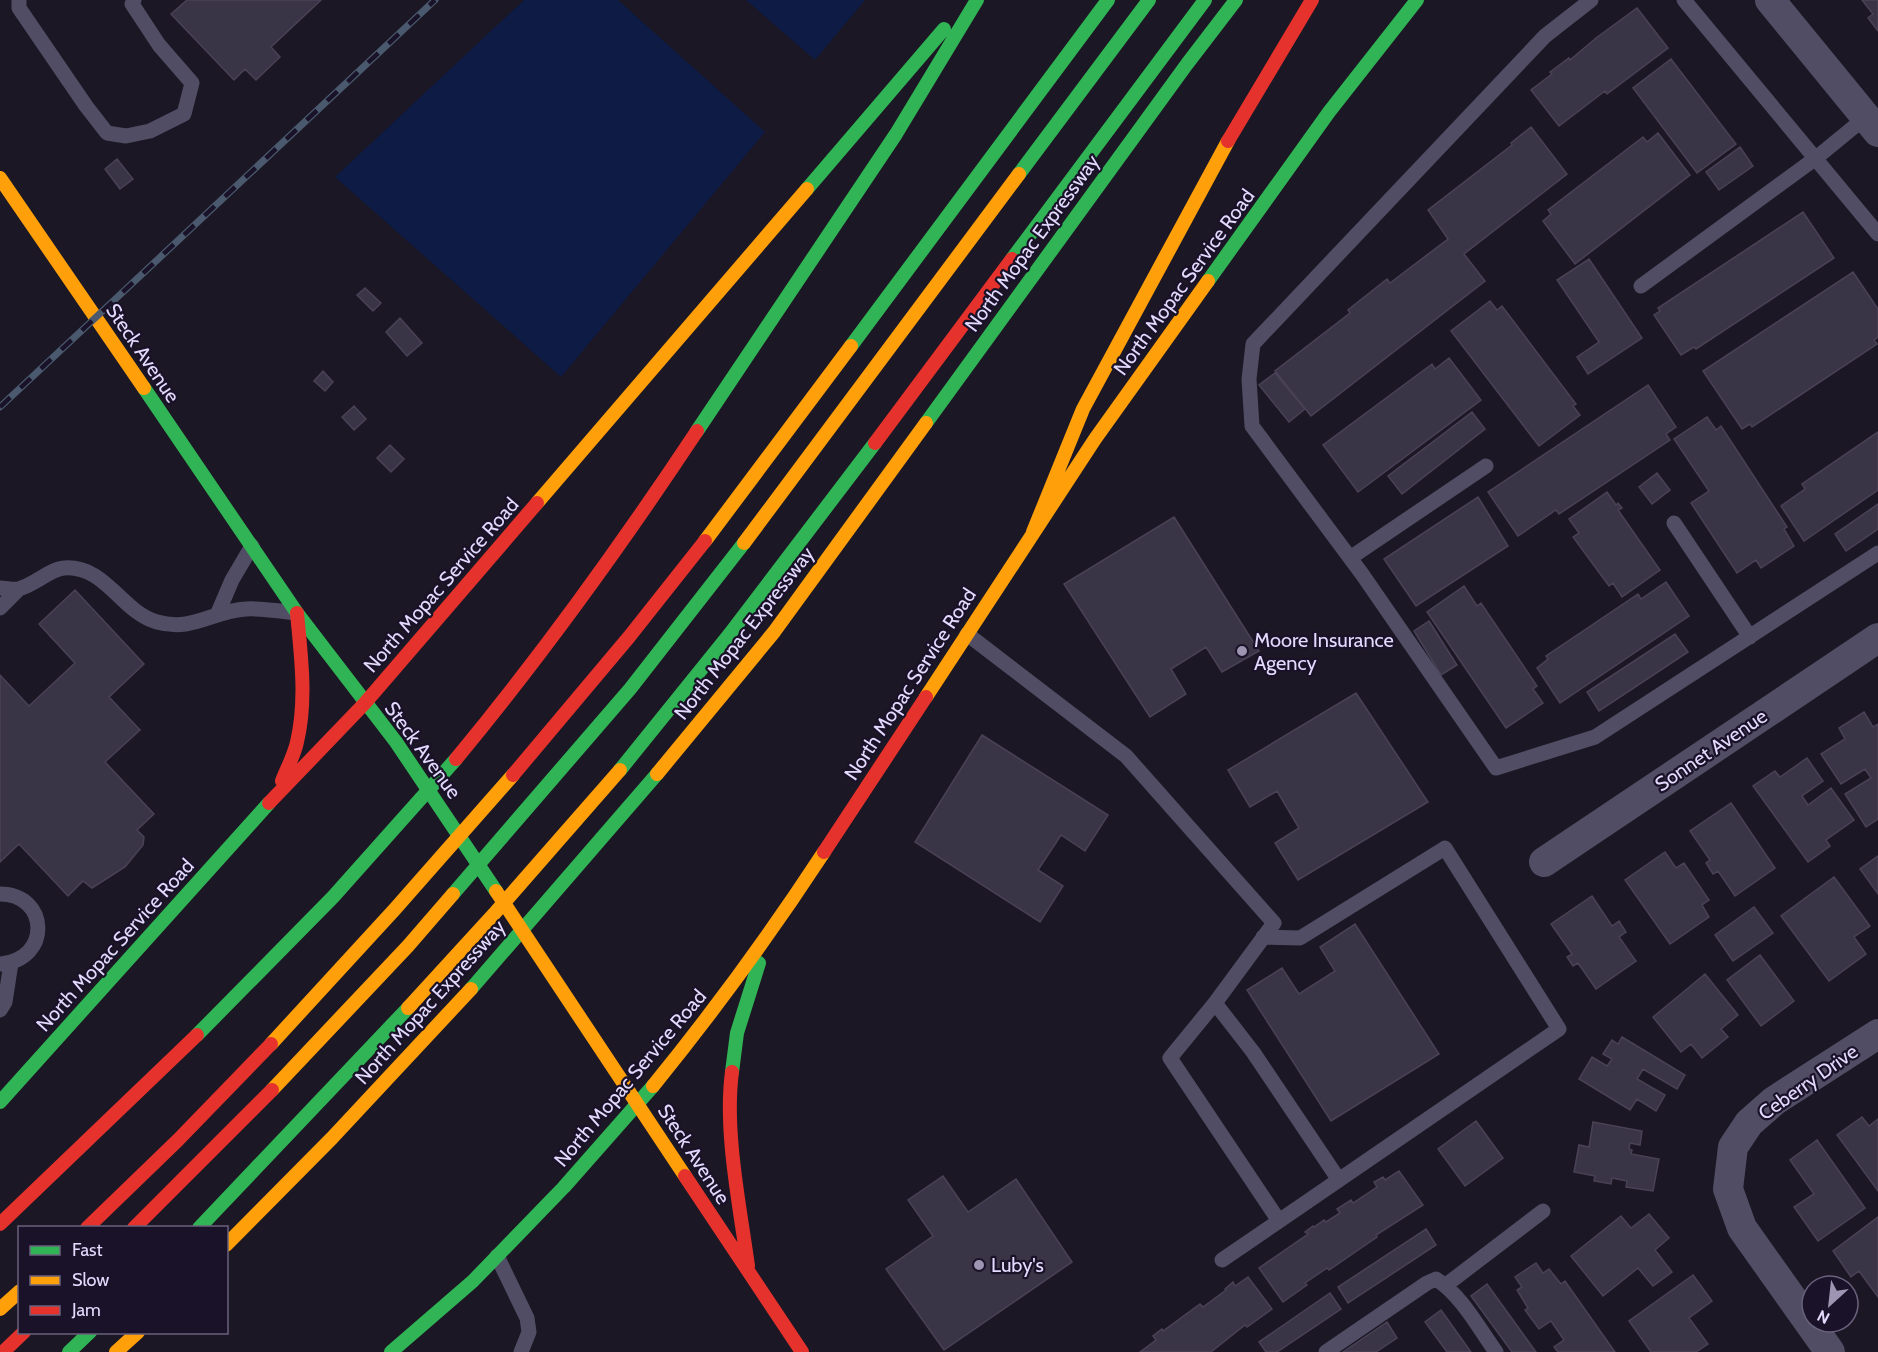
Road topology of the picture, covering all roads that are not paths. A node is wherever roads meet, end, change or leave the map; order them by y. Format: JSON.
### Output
{"nodes":[{"id":1,"x":19,"y":0,"type":"edge"},
{"id":2,"x":134,"y":0,"type":"edge"},
{"id":3,"x":968,"y":0,"type":"edge"},
{"id":4,"x":978,"y":0,"type":"edge"},
{"id":5,"x":1108,"y":0,"type":"edge"},
{"id":6,"x":1149,"y":0,"type":"edge"},
{"id":7,"x":1205,"y":0,"type":"edge"},
{"id":8,"x":1236,"y":0,"type":"edge"},
{"id":9,"x":1312,"y":0,"type":"edge"},
{"id":10,"x":1417,"y":0,"type":"edge"},
{"id":11,"x":1591,"y":0,"type":"edge"},
{"id":12,"x":1684,"y":0,"type":"edge"},
{"id":13,"x":1770,"y":0,"type":"edge"},
{"id":14,"x":1872,"y":124,"type":"edge"},
{"id":15,"x":1816,"y":158,"type":"junction"},
{"id":16,"x":0,"y":178,"type":"edge"},
{"id":17,"x":1878,"y":234,"type":"edge"},
{"id":18,"x":1641,"y":286,"type":"dead end"},
{"id":19,"x":1486,"y":466,"type":"dead end"},
{"id":20,"x":1674,"y":523,"type":"dead end"},
{"id":21,"x":1033,"y":532,"type":"junction"},
{"id":22,"x":252,"y":546,"type":"junction"},
{"id":23,"x":1878,"y":553,"type":"edge"},
{"id":24,"x":1350,"y":558,"type":"junction"},
{"id":25,"x":0,"y":588,"type":"edge"},
{"id":26,"x":19,"y":589,"type":"junction"},
{"id":27,"x":0,"y":608,"type":"edge"},
{"id":28,"x":297,"y":613,"type":"junction"},
{"id":29,"x":217,"y":615,"type":"junction"},
{"id":30,"x":967,"y":634,"type":"junction"},
{"id":31,"x":1750,"y":637,"type":"junction"},
{"id":32,"x":1878,"y":638,"type":"edge"},
{"id":33,"x":365,"y":704,"type":"junction"},
{"id":34,"x":278,"y":793,"type":"junction"},
{"id":35,"x":1544,"y":862,"type":"dead end"},
{"id":36,"x":0,"y":894,"type":"edge"},
{"id":37,"x":769,"y":933,"type":"junction"},
{"id":38,"x":1263,"y":937,"type":"junction"},
{"id":39,"x":6,"y":964,"type":"edge"},
{"id":40,"x":1215,"y":1003,"type":"junction"},
{"id":41,"x":0,"y":1010,"type":"edge"},
{"id":42,"x":1878,"y":1034,"type":"edge"},
{"id":43,"x":0,"y":1102,"type":"edge"},
{"id":44,"x":639,"y":1104,"type":"junction"},
{"id":45,"x":1339,"y":1180,"type":"junction"},
{"id":46,"x":1543,"y":1211,"type":"dead end"},
{"id":47,"x":1279,"y":1221,"type":"junction"},
{"id":48,"x":0,"y":1224,"type":"edge"},
{"id":49,"x":88,"y":1226,"type":"edge"},
{"id":50,"x":135,"y":1226,"type":"edge"},
{"id":51,"x":200,"y":1226,"type":"edge"},
{"id":52,"x":228,"y":1243,"type":"edge"},
{"id":53,"x":497,"y":1256,"type":"junction"},
{"id":54,"x":1222,"y":1260,"type":"dead end"},
{"id":55,"x":749,"y":1274,"type":"junction"},
{"id":56,"x":1446,"y":1285,"type":"junction"},
{"id":57,"x":18,"y":1293,"type":"edge"},
{"id":58,"x":0,"y":1309,"type":"edge"},
{"id":59,"x":22,"y":1334,"type":"edge"},
{"id":60,"x":88,"y":1334,"type":"edge"},
{"id":61,"x":136,"y":1334,"type":"edge"},
{"id":62,"x":3,"y":1352,"type":"edge"},
{"id":63,"x":69,"y":1352,"type":"edge"},
{"id":64,"x":116,"y":1352,"type":"edge"},
{"id":65,"x":392,"y":1352,"type":"edge"},
{"id":66,"x":521,"y":1352,"type":"edge"},
{"id":67,"x":802,"y":1352,"type":"edge"},
{"id":68,"x":1326,"y":1352,"type":"edge"},
{"id":69,"x":1496,"y":1352,"type":"edge"},
{"id":70,"x":1830,"y":1352,"type":"edge"}],
"edges":[{"from":1,"to":2,"type":"lane"},
{"from":3,"to":33,"type":"main road","name":"North Mopac Service Road"},
{"from":4,"to":48,"type":"main road"},
{"from":5,"to":49,"type":"main road"},
{"from":6,"to":50,"type":"main road"},
{"from":7,"to":51,"type":"main road"},
{"from":8,"to":52,"type":"main road","name":"North Mopac Expressway"},
{"from":9,"to":21,"type":"main road"},
{"from":10,"to":21,"type":"main road","name":"North Mopac Service Road"},
{"from":11,"to":24,"type":"lane"},
{"from":12,"to":15,"type":"lane"},
{"from":13,"to":14,"type":"street"},
{"from":14,"to":15,"type":"lane"},
{"from":15,"to":17,"type":"lane"},
{"from":15,"to":18,"type":"lane"},
{"from":16,"to":22,"type":"main road","name":"Steck Avenue"},
{"from":19,"to":24,"type":"lane"},
{"from":20,"to":31,"type":"lane"},
{"from":21,"to":30,"type":"main road","name":"North Mopac Service Road"},
{"from":22,"to":28,"type":"main road","name":"Steck Avenue"},
{"from":22,"to":29,"type":"lane"},
{"from":23,"to":31,"type":"lane"},
{"from":24,"to":31,"type":"lane"},
{"from":25,"to":26,"type":"lane"},
{"from":26,"to":27,"type":"lane"},
{"from":26,"to":29,"type":"lane"},
{"from":28,"to":29,"type":"lane"},
{"from":28,"to":33,"type":"main road","name":"Steck Avenue"},
{"from":28,"to":34,"type":"main road"},
{"from":30,"to":37,"type":"main road","name":"North Mopac Service Road"},
{"from":30,"to":38,"type":"lane"},
{"from":32,"to":35,"type":"street","name":"Sonnet Avenue"},
{"from":33,"to":34,"type":"main road","name":"North Mopac Service Road"},
{"from":33,"to":44,"type":"main road","name":"Steck Avenue"},
{"from":34,"to":43,"type":"main road","name":"North Mopac Service Road"},
{"from":36,"to":39,"type":"lane"},
{"from":37,"to":44,"type":"main road","name":"North Mopac Service Road"},
{"from":37,"to":55,"type":"main road"},
{"from":38,"to":40,"type":"lane"},
{"from":38,"to":45,"type":"lane"},
{"from":39,"to":41,"type":"lane"},
{"from":40,"to":45,"type":"lane"},
{"from":40,"to":47,"type":"lane"},
{"from":42,"to":70,"type":"street","name":"Ceberry Drive"},
{"from":44,"to":53,"type":"main road","name":"North Mopac Service Road"},
{"from":44,"to":55,"type":"main road","name":"Steck Avenue"},
{"from":45,"to":47,"type":"lane"},
{"from":46,"to":56,"type":"lane"},
{"from":47,"to":54,"type":"lane"},
{"from":53,"to":65,"type":"main road","name":"North Mopac Service Road"},
{"from":53,"to":66,"type":"lane"},
{"from":55,"to":67,"type":"main road","name":"Steck Avenue"},
{"from":56,"to":68,"type":"lane"},
{"from":56,"to":69,"type":"lane"},
{"from":57,"to":58,"type":"main road"},
{"from":59,"to":62,"type":"main road"},
{"from":60,"to":63,"type":"main road"},
{"from":61,"to":64,"type":"main road"}]}
